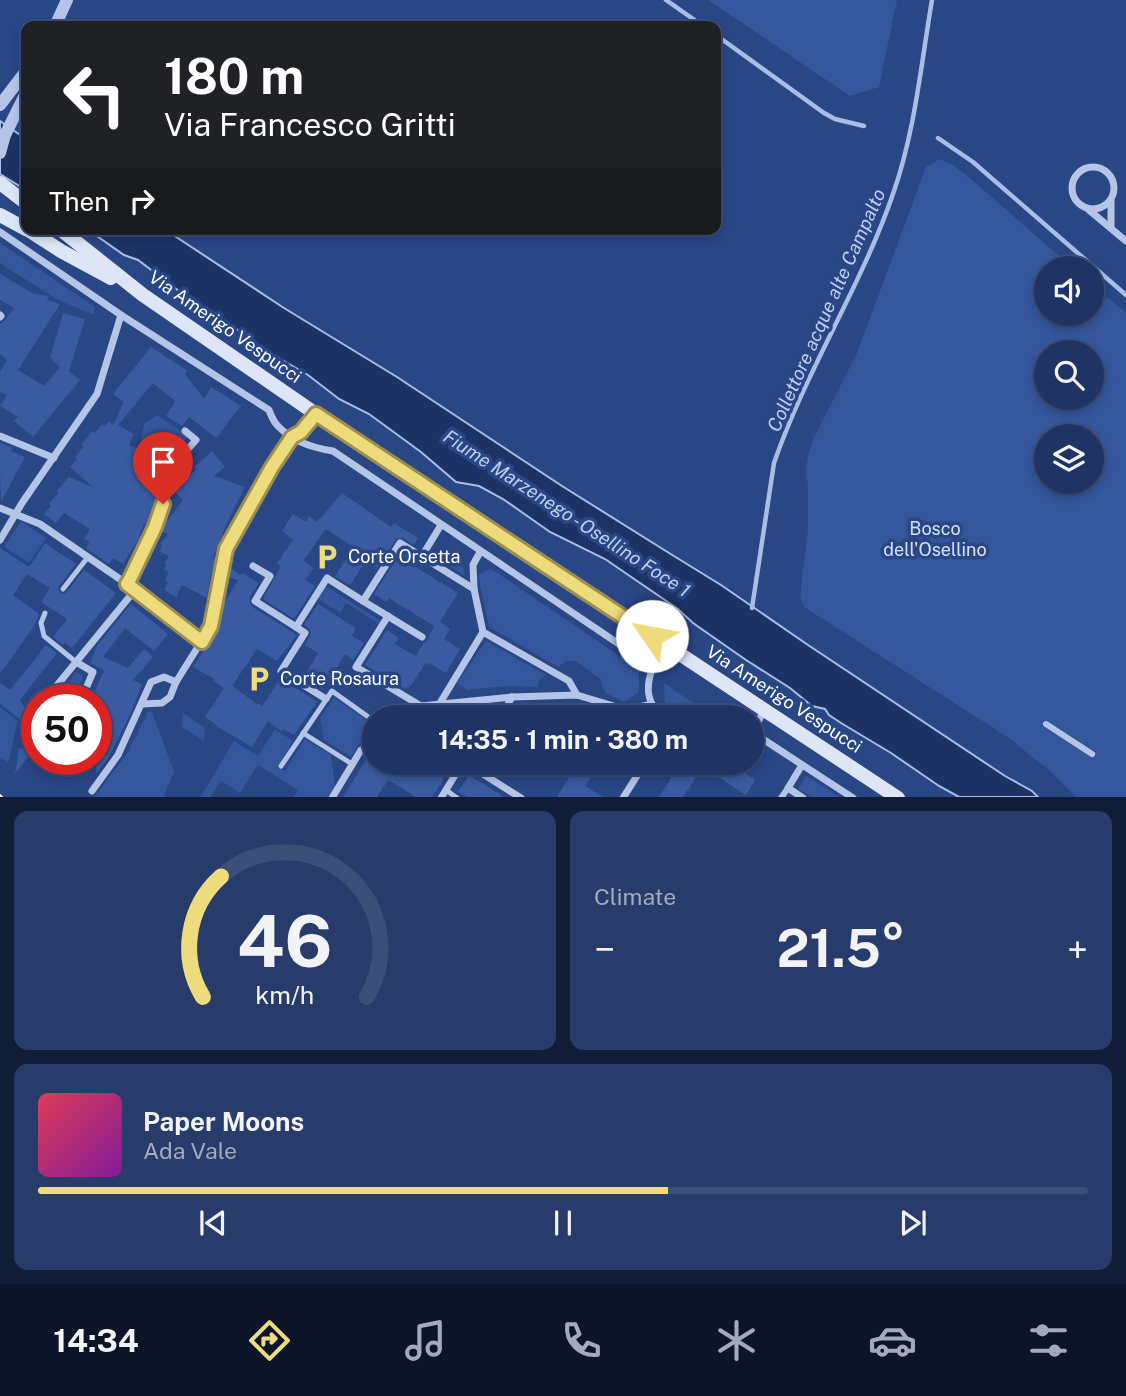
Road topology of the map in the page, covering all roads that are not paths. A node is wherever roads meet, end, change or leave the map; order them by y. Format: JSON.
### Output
{"nodes":[{"id":1,"x":67,"y":0,"type":"edge"},
{"id":2,"x":57,"y":21,"type":"edge"},
{"id":3,"x":21,"y":78,"type":"edge"},
{"id":4,"x":4,"y":101,"type":"edge"},
{"id":5,"x":21,"y":105,"type":"edge"},
{"id":6,"x":0,"y":153,"type":"edge"},
{"id":7,"x":0,"y":183,"type":"edge"},
{"id":8,"x":21,"y":199,"type":"edge"},
{"id":9,"x":1111,"y":200,"type":"junction"},
{"id":10,"x":1089,"y":209,"type":"junction"},
{"id":11,"x":0,"y":215,"type":"edge"},
{"id":12,"x":21,"y":226,"type":"edge"},
{"id":13,"x":1111,"y":228,"type":"junction"},
{"id":14,"x":0,"y":232,"type":"edge"},
{"id":15,"x":36,"y":235,"type":"edge"},
{"id":16,"x":68,"y":235,"type":"edge"},
{"id":17,"x":1126,"y":241,"type":"edge"},
{"id":18,"x":143,"y":295,"type":"junction"},
{"id":19,"x":121,"y":315,"type":"junction"},
{"id":20,"x":316,"y":414,"type":"junction"},
{"id":21,"x":184,"y":431,"type":"dead end"},
{"id":22,"x":0,"y":436,"type":"edge"},
{"id":23,"x":292,"y":437,"type":"junction"},
{"id":24,"x":54,"y":458,"type":"junction"},
{"id":25,"x":0,"y":508,"type":"edge"},
{"id":26,"x":16,"y":514,"type":"junction"},
{"id":27,"x":441,"y":525,"type":"junction"},
{"id":28,"x":0,"y":540,"type":"edge"},
{"id":29,"x":480,"y":552,"type":"junction"},
{"id":30,"x":422,"y":556,"type":"junction"},
{"id":31,"x":88,"y":557,"type":"junction"},
{"id":32,"x":253,"y":566,"type":"dead end"},
{"id":33,"x":127,"y":584,"type":"junction"},
{"id":34,"x":64,"y":589,"type":"dead end"},
{"id":35,"x":474,"y":589,"type":"junction"},
{"id":36,"x":135,"y":590,"type":"junction"},
{"id":37,"x":363,"y":601,"type":"junction"},
{"id":38,"x":46,"y":613,"type":"dead end"},
{"id":39,"x":388,"y":616,"type":"junction"},
{"id":40,"x":296,"y":627,"type":"junction"},
{"id":41,"x":483,"y":632,"type":"junction"},
{"id":42,"x":422,"y":637,"type":"dead end"},
{"id":43,"x":202,"y":642,"type":"junction"},
{"id":44,"x":76,"y":662,"type":"junction"},
{"id":45,"x":176,"y":682,"type":"junction"},
{"id":46,"x":58,"y":684,"type":"edge"},
{"id":47,"x":88,"y":684,"type":"edge"},
{"id":48,"x":576,"y":695,"type":"junction"},
{"id":49,"x":512,"y":696,"type":"junction"},
{"id":50,"x":326,"y":699,"type":"junction"},
{"id":51,"x":440,"y":703,"type":"junction"},
{"id":52,"x":142,"y":704,"type":"junction"},
{"id":53,"x":652,"y":704,"type":"joint"},
{"id":54,"x":419,"y":705,"type":"edge"},
{"id":55,"x":427,"y":705,"type":"edge"},
{"id":56,"x":507,"y":705,"type":"edge"},
{"id":57,"x":765,"y":710,"type":"joint"},
{"id":58,"x":362,"y":712,"type":"edge"},
{"id":59,"x":1046,"y":724,"type":"dead end"},
{"id":60,"x":303,"y":733,"type":"junction"},
{"id":61,"x":764,"y":739,"type":"edge"},
{"id":62,"x":362,"y":749,"type":"edge"},
{"id":63,"x":1092,"y":754,"type":"dead end"},
{"id":64,"x":352,"y":764,"type":"junction"},
{"id":65,"x":802,"y":765,"type":"junction"},
{"id":66,"x":282,"y":766,"type":"dead end"},
{"id":67,"x":455,"y":775,"type":"edge"},
{"id":68,"x":488,"y":775,"type":"edge"},
{"id":69,"x":637,"y":775,"type":"edge"},
{"id":70,"x":788,"y":788,"type":"junction"},
{"id":71,"x":446,"y":790,"type":"junction"},
{"id":72,"x":92,"y":791,"type":"dead end"},
{"id":73,"x":332,"y":797,"type":"edge"},
{"id":74,"x":441,"y":797,"type":"edge"},
{"id":75,"x":457,"y":797,"type":"edge"},
{"id":76,"x":521,"y":797,"type":"edge"},
{"id":77,"x":623,"y":797,"type":"edge"},
{"id":78,"x":781,"y":797,"type":"edge"},
{"id":79,"x":803,"y":797,"type":"edge"},
{"id":80,"x":853,"y":797,"type":"edge"},
{"id":81,"x":898,"y":797,"type":"edge"}],
"edges":[{"from":1,"to":2,"type":"street"},
{"from":3,"to":4,"type":"street"},
{"from":5,"to":6,"type":"street"},
{"from":7,"to":8,"type":"main road"},
{"from":9,"to":10,"type":"street"},
{"from":9,"to":10,"type":"street"},
{"from":9,"to":13,"type":"street"},
{"from":10,"to":13,"type":"street"},
{"from":11,"to":12,"type":"main road"},
{"from":13,"to":17,"type":"street"},
{"from":14,"to":19,"type":"street"},
{"from":15,"to":18,"type":"main road"},
{"from":16,"to":18,"type":"main road","name":"Via Amerigo Vespucci"},
{"from":18,"to":20,"type":"main road","name":"Via Amerigo Vespucci"},
{"from":19,"to":23,"type":"street"},
{"from":19,"to":24,"type":"street"},
{"from":20,"to":23,"type":"street"},
{"from":20,"to":57,"type":"main road","name":"Via Amerigo Vespucci"},
{"from":21,"to":33,"type":"street"},
{"from":22,"to":24,"type":"street"},
{"from":23,"to":27,"type":"street"},
{"from":23,"to":43,"type":"street"},
{"from":24,"to":26,"type":"street"},
{"from":25,"to":26,"type":"street"},
{"from":26,"to":28,"type":"street"},
{"from":26,"to":31,"type":"street"},
{"from":27,"to":29,"type":"street"},
{"from":27,"to":30,"type":"street"},
{"from":29,"to":35,"type":"street"},
{"from":29,"to":53,"type":"street"},
{"from":30,"to":35,"type":"street"},
{"from":30,"to":37,"type":"street"},
{"from":31,"to":33,"type":"street"},
{"from":31,"to":34,"type":"lane"},
{"from":32,"to":40,"type":"street"},
{"from":33,"to":36,"type":"street"},
{"from":35,"to":41,"type":"street"},
{"from":36,"to":43,"type":"street"},
{"from":36,"to":44,"type":"street"},
{"from":37,"to":39,"type":"street"},
{"from":37,"to":40,"type":"street"},
{"from":38,"to":44,"type":"lane"},
{"from":39,"to":42,"type":"street"},
{"from":39,"to":54,"type":"street"},
{"from":40,"to":50,"type":"street"},
{"from":41,"to":48,"type":"street"},
{"from":41,"to":51,"type":"street"},
{"from":43,"to":45,"type":"street"},
{"from":44,"to":46,"type":"street"},
{"from":44,"to":47,"type":"street"},
{"from":45,"to":52,"type":"street"},
{"from":45,"to":52,"type":"street"},
{"from":48,"to":49,"type":"street"},
{"from":48,"to":53,"type":"street"},
{"from":49,"to":51,"type":"street"},
{"from":49,"to":56,"type":"street"},
{"from":50,"to":58,"type":"lane"},
{"from":50,"to":60,"type":"lane"},
{"from":51,"to":55,"type":"street"},
{"from":52,"to":72,"type":"street"},
{"from":57,"to":81,"type":"main road","name":"Via Amerigo Vespucci"},
{"from":59,"to":63,"type":"street"},
{"from":60,"to":64,"type":"lane"},
{"from":60,"to":66,"type":"lane"},
{"from":61,"to":65,"type":"street"},
{"from":62,"to":64,"type":"street"},
{"from":64,"to":73,"type":"street"},
{"from":65,"to":70,"type":"street"},
{"from":65,"to":80,"type":"street"},
{"from":67,"to":71,"type":"street"},
{"from":68,"to":76,"type":"street"},
{"from":69,"to":77,"type":"street"},
{"from":70,"to":78,"type":"street"},
{"from":70,"to":79,"type":"street"},
{"from":71,"to":74,"type":"street"},
{"from":71,"to":75,"type":"lane"}]}
